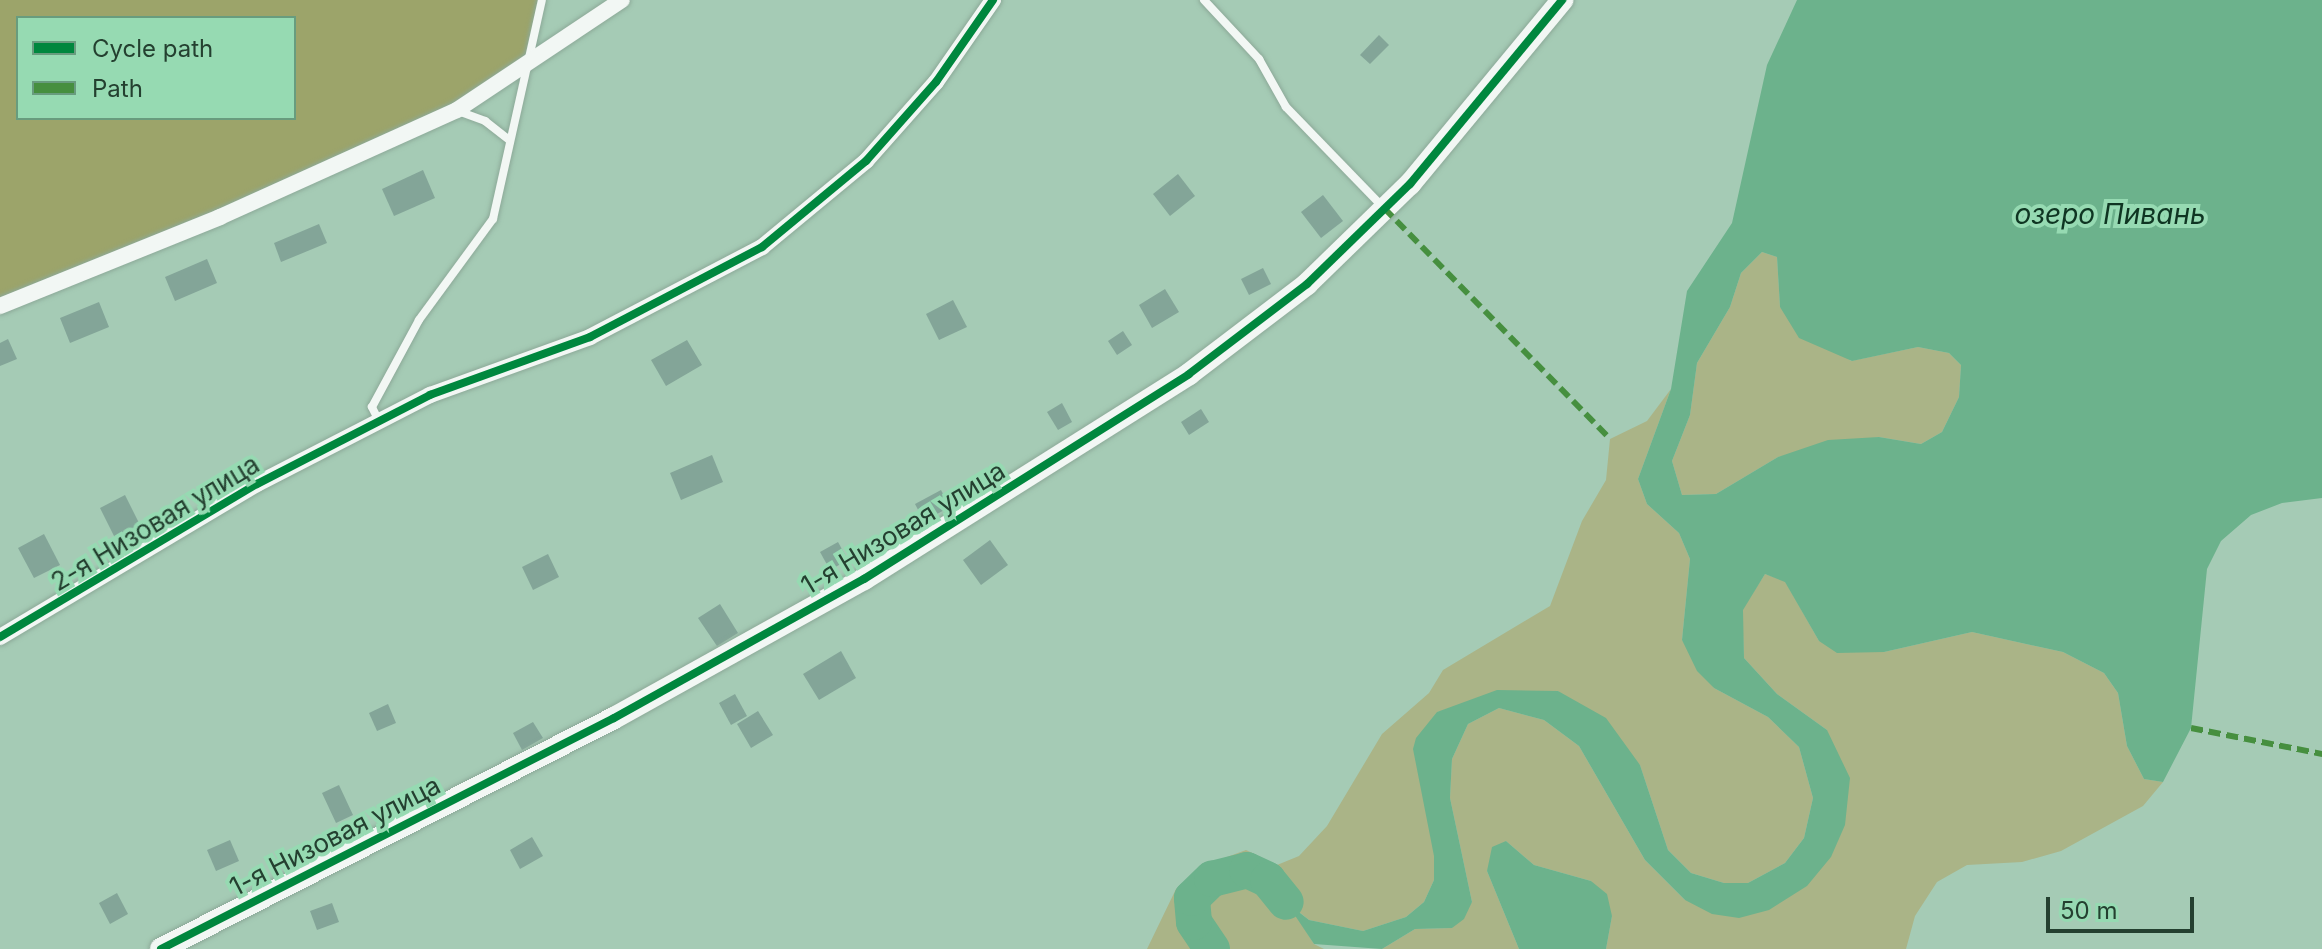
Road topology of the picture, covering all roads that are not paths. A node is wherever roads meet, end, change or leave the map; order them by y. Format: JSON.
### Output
{"nodes":[{"id":1,"x":542,"y":0,"type":"edge"},
{"id":2,"x":622,"y":0,"type":"edge"},
{"id":3,"x":993,"y":0,"type":"edge"},
{"id":4,"x":1204,"y":0,"type":"edge"},
{"id":5,"x":1562,"y":0,"type":"edge"},
{"id":6,"x":527,"y":65,"type":"junction"},
{"id":7,"x":457,"y":110,"type":"junction"},
{"id":8,"x":509,"y":140,"type":"junction"},
{"id":9,"x":1384,"y":208,"type":"junction"},
{"id":10,"x":0,"y":306,"type":"edge"},
{"id":11,"x":379,"y":422,"type":"junction"},
{"id":12,"x":0,"y":637,"type":"edge"},
{"id":13,"x":161,"y":949,"type":"edge"}],
"edges":[{"from":1,"to":6,"type":"lane"},
{"from":2,"to":6,"type":"street"},
{"from":3,"to":11,"type":"street","name":"2-я Низовая улица"},
{"from":4,"to":9,"type":"lane"},
{"from":5,"to":9,"type":"street","name":"1-я Низовая улица"},
{"from":6,"to":7,"type":"street"},
{"from":6,"to":8,"type":"lane"},
{"from":7,"to":8,"type":"lane"},
{"from":7,"to":10,"type":"street"},
{"from":8,"to":11,"type":"lane"},
{"from":9,"to":13,"type":"street","name":"1-я Низовая улица"},
{"from":11,"to":12,"type":"street","name":"2-я Низовая улица"}]}
